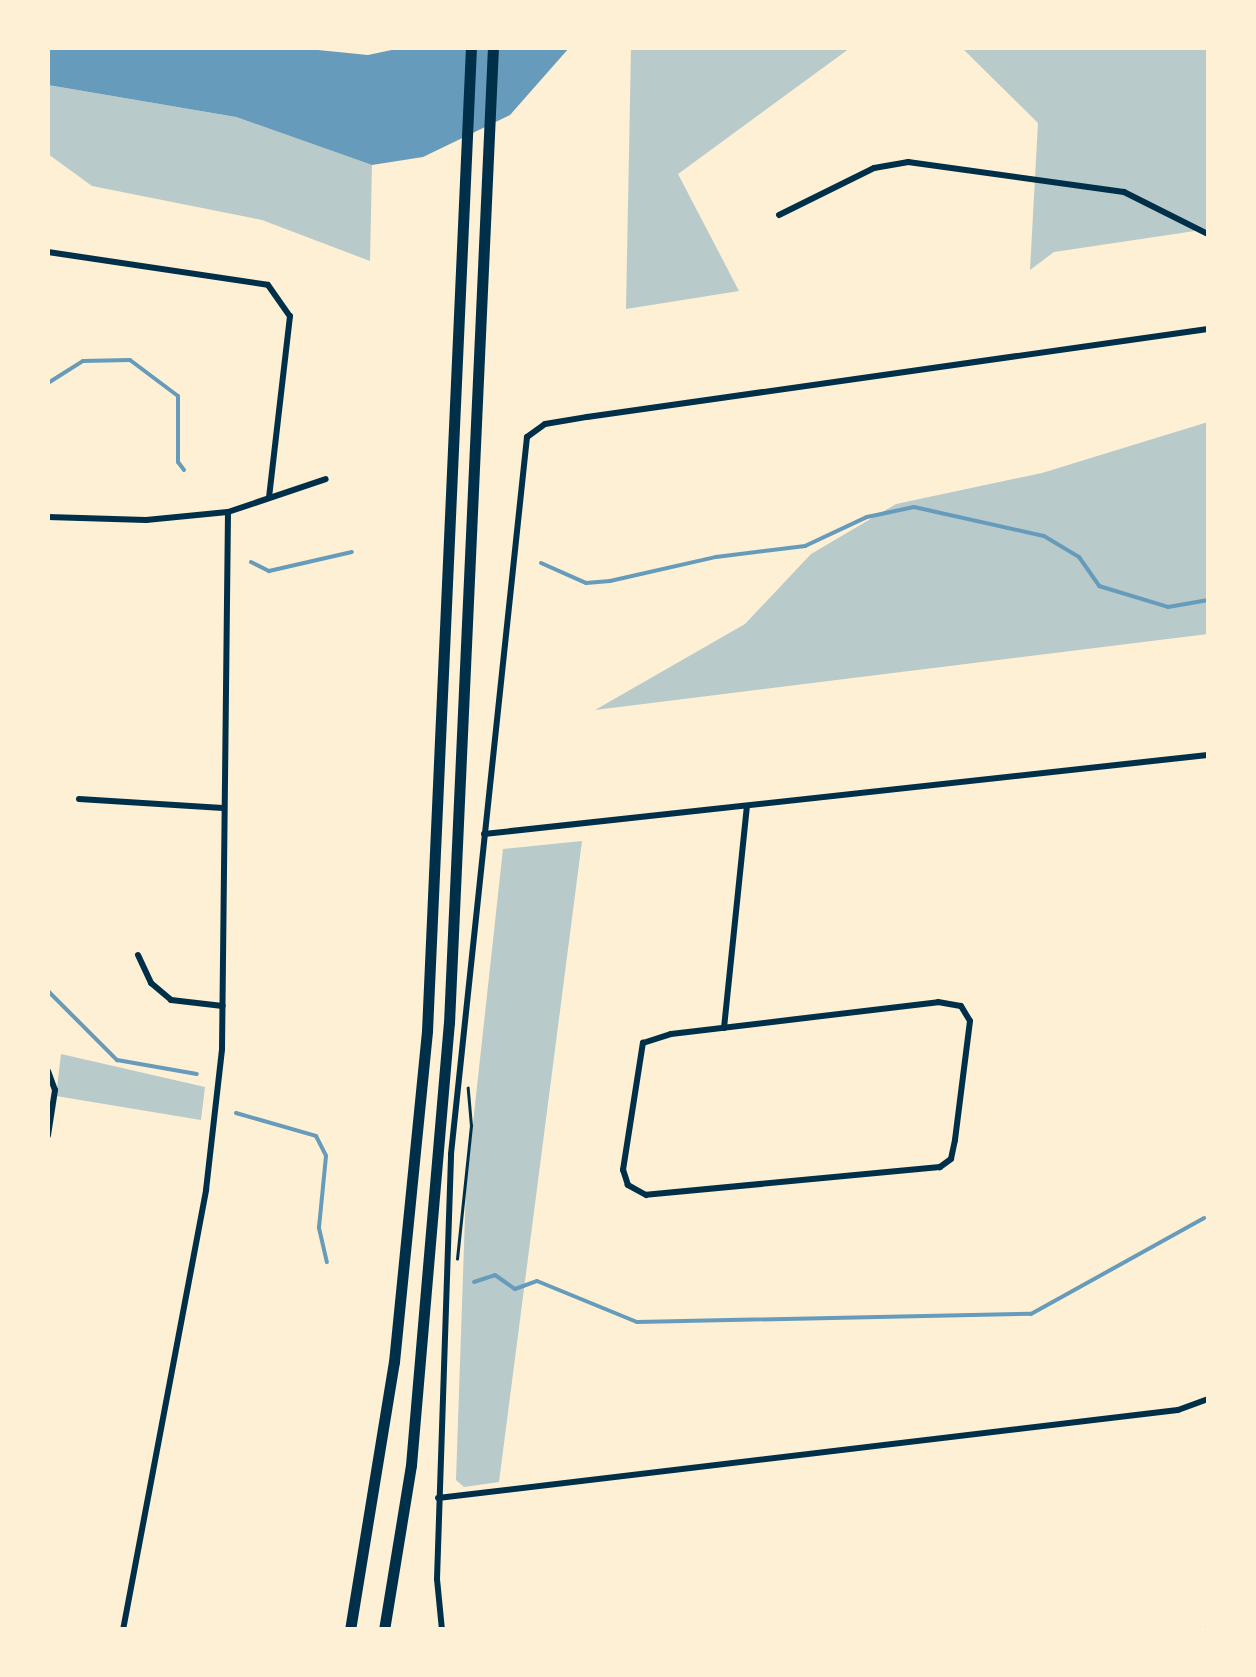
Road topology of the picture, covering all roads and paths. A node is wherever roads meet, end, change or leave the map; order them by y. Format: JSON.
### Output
{"nodes":[{"id":1,"x":471,"y":48,"type":"edge"},
{"id":2,"x":493,"y":48,"type":"edge"},
{"id":3,"x":779,"y":214,"type":"dead end"},
{"id":4,"x":1208,"y":234,"type":"edge"},
{"id":5,"x":48,"y":252,"type":"edge"},
{"id":6,"x":1208,"y":329,"type":"edge"},
{"id":7,"x":326,"y":479,"type":"dead end"},
{"id":8,"x":268,"y":497,"type":"junction"},
{"id":9,"x":228,"y":512,"type":"junction"},
{"id":10,"x":48,"y":517,"type":"edge"},
{"id":11,"x":1208,"y":755,"type":"edge"},
{"id":12,"x":79,"y":799,"type":"dead end"},
{"id":13,"x":747,"y":807,"type":"junction"},
{"id":14,"x":223,"y":808,"type":"junction"},
{"id":15,"x":484,"y":834,"type":"junction"},
{"id":16,"x":138,"y":955,"type":"dead end"},
{"id":17,"x":223,"y":1006,"type":"junction"},
{"id":18,"x":724,"y":1028,"type":"junction"},
{"id":19,"x":466,"y":1073,"type":"dead end"},
{"id":20,"x":50,"y":1074,"type":"edge"},
{"id":21,"x":48,"y":1136,"type":"edge"},
{"id":22,"x":456,"y":1268,"type":"dead end"},
{"id":23,"x":1208,"y":1399,"type":"edge"},
{"id":24,"x":438,"y":1498,"type":"junction"},
{"id":25,"x":123,"y":1630,"type":"edge"},
{"id":26,"x":350,"y":1630,"type":"edge"},
{"id":27,"x":384,"y":1630,"type":"edge"},
{"id":28,"x":442,"y":1630,"type":"edge"}],
"edges":[{"from":1,"to":26,"type":"highway"},
{"from":2,"to":27,"type":"highway"},
{"from":3,"to":4,"type":"street"},
{"from":5,"to":8,"type":"street"},
{"from":6,"to":15,"type":"street"},
{"from":7,"to":8,"type":"street"},
{"from":8,"to":9,"type":"street"},
{"from":9,"to":10,"type":"street"},
{"from":9,"to":14,"type":"street"},
{"from":11,"to":13,"type":"street"},
{"from":12,"to":14,"type":"street"},
{"from":13,"to":15,"type":"street"},
{"from":13,"to":18,"type":"street"},
{"from":14,"to":17,"type":"street"},
{"from":15,"to":24,"type":"street"},
{"from":16,"to":17,"type":"street"},
{"from":17,"to":25,"type":"street"},
{"from":18,"to":18,"type":"street"},
{"from":19,"to":22,"type":"path"},
{"from":20,"to":21,"type":"street"},
{"from":23,"to":24,"type":"street"},
{"from":24,"to":28,"type":"street"}]}
